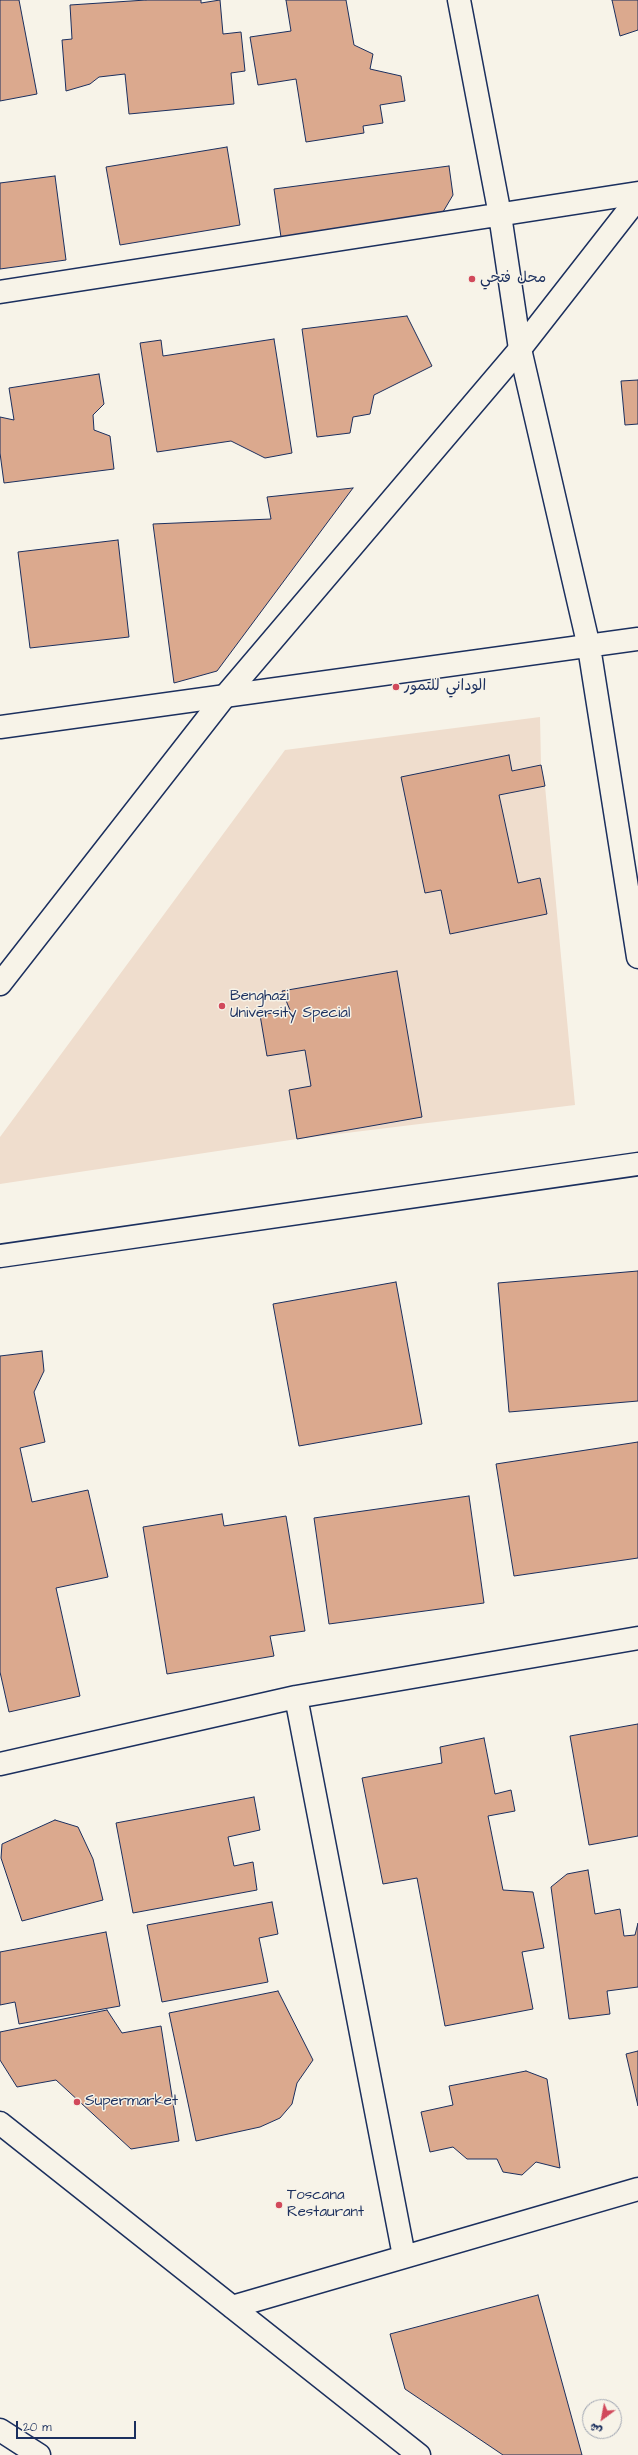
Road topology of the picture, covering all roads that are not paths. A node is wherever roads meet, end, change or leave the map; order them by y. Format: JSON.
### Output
{"nodes":[{"id":1,"x":459,"y":0,"type":"edge"},
{"id":2,"x":638,"y":192,"type":"edge"},
{"id":3,"x":638,"y":198,"type":"edge"},
{"id":4,"x":500,"y":214,"type":"junction"},
{"id":5,"x":0,"y":292,"type":"edge"},
{"id":6,"x":520,"y":349,"type":"junction"},
{"id":7,"x":638,"y":639,"type":"edge"},
{"id":8,"x":588,"y":647,"type":"junction"},
{"id":9,"x":225,"y":696,"type":"junction"},
{"id":10,"x":0,"y":727,"type":"edge"},
{"id":11,"x":638,"y":957,"type":"edge"},
{"id":12,"x":0,"y":984,"type":"edge"},
{"id":13,"x":638,"y":1164,"type":"edge"},
{"id":14,"x":0,"y":1256,"type":"edge"},
{"id":15,"x":638,"y":1638,"type":"edge"},
{"id":16,"x":296,"y":1697,"type":"junction"},
{"id":17,"x":0,"y":1764,"type":"edge"},
{"id":18,"x":0,"y":2123,"type":"edge"},
{"id":19,"x":638,"y":2189,"type":"edge"},
{"id":20,"x":404,"y":2256,"type":"junction"},
{"id":21,"x":232,"y":2307,"type":"junction"},
{"id":22,"x":0,"y":2430,"type":"edge"},
{"id":23,"x":39,"y":2455,"type":"edge"},
{"id":24,"x":419,"y":2455,"type":"edge"}],
"edges":[{"from":1,"to":4,"type":"street"},
{"from":2,"to":4,"type":"street"},
{"from":3,"to":6,"type":"street"},
{"from":4,"to":5,"type":"street"},
{"from":4,"to":6,"type":"street"},
{"from":6,"to":8,"type":"street"},
{"from":6,"to":9,"type":"street"},
{"from":7,"to":8,"type":"street"},
{"from":8,"to":9,"type":"street"},
{"from":8,"to":11,"type":"street"},
{"from":9,"to":10,"type":"street"},
{"from":9,"to":12,"type":"street"},
{"from":13,"to":14,"type":"street"},
{"from":15,"to":16,"type":"street"},
{"from":16,"to":17,"type":"street"},
{"from":16,"to":20,"type":"street"},
{"from":18,"to":21,"type":"street"},
{"from":19,"to":20,"type":"street"},
{"from":20,"to":21,"type":"street"},
{"from":21,"to":24,"type":"street"},
{"from":22,"to":23,"type":"street"}]}
